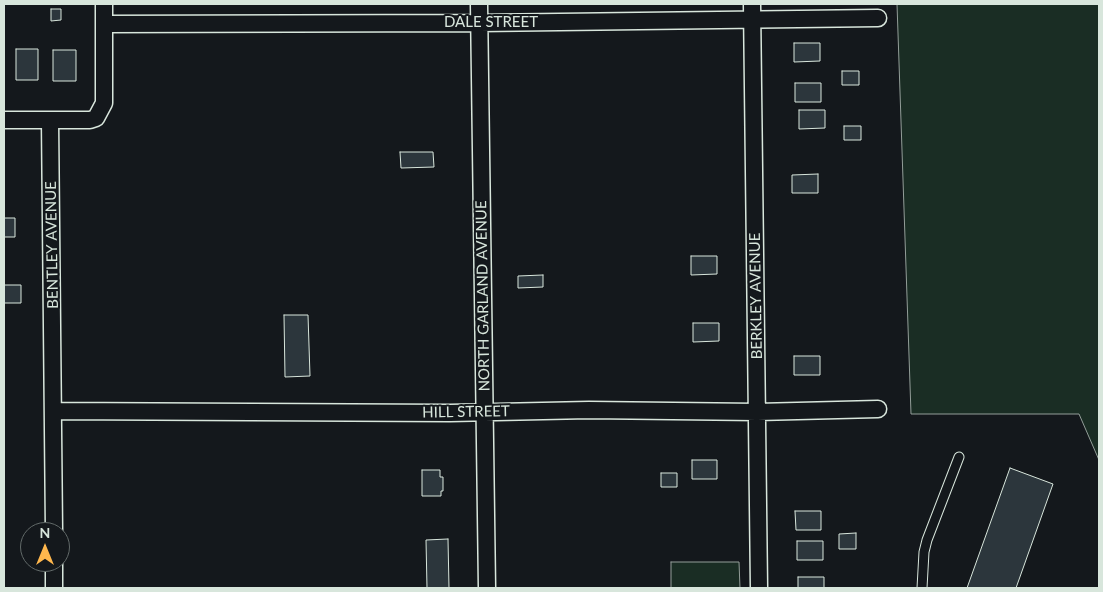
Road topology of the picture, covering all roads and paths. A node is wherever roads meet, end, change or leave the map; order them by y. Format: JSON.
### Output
{"nodes":[{"id":1,"x":104,"y":4,"type":"edge"},
{"id":2,"x":479,"y":4,"type":"edge"},
{"id":3,"x":752,"y":11,"type":"edge"},
{"id":4,"x":878,"y":18,"type":"dead end"},
{"id":5,"x":480,"y":23,"type":"junction"},
{"id":6,"x":104,"y":24,"type":"junction"},
{"id":7,"x":4,"y":120,"type":"edge"},
{"id":8,"x":50,"y":120,"type":"junction"},
{"id":9,"x":878,"y":409,"type":"dead end"},
{"id":10,"x":54,"y":412,"type":"junction"},
{"id":11,"x":484,"y":412,"type":"junction"},
{"id":12,"x":757,"y":412,"type":"junction"},
{"id":13,"x":960,"y":457,"type":"dead end"},
{"id":14,"x":54,"y":522,"type":"edge"},
{"id":15,"x":54,"y":572,"type":"edge"},
{"id":16,"x":54,"y":588,"type":"edge"},
{"id":17,"x":487,"y":588,"type":"edge"},
{"id":18,"x":760,"y":588,"type":"edge"},
{"id":19,"x":922,"y":588,"type":"edge"}],
"edges":[{"from":1,"to":6,"type":"street"},
{"from":2,"to":5,"type":"street","name":"NORTH GARLAND AVENUE"},
{"from":3,"to":4,"type":"street","name":"DALE STREET"},
{"from":3,"to":5,"type":"street","name":"DALE STREET"},
{"from":3,"to":12,"type":"street","name":"BERKLEY AVENUE"},
{"from":5,"to":6,"type":"street","name":"DALE STREET"},
{"from":5,"to":11,"type":"street","name":"NORTH GARLAND AVENUE"},
{"from":6,"to":8,"type":"street"},
{"from":7,"to":8,"type":"street"},
{"from":8,"to":10,"type":"street","name":"BENTLEY AVENUE"},
{"from":9,"to":12,"type":"street","name":"HILL STREET"},
{"from":10,"to":11,"type":"street","name":"HILL STREET"},
{"from":10,"to":14,"type":"street","name":"BENTLEY AVENUE"},
{"from":11,"to":12,"type":"street","name":"HILL STREET"},
{"from":11,"to":17,"type":"street","name":"NORTH GARLAND AVENUE"},
{"from":12,"to":18,"type":"street","name":"BERKLEY AVENUE"},
{"from":13,"to":19,"type":"lane"},
{"from":15,"to":16,"type":"street"}]}
